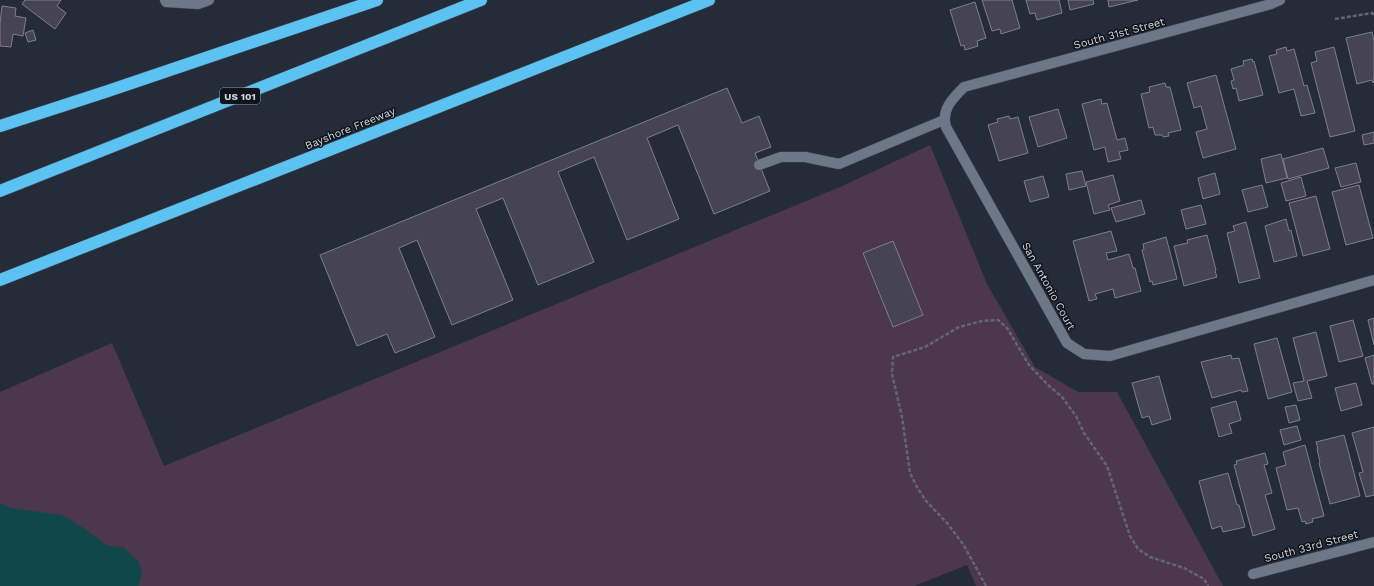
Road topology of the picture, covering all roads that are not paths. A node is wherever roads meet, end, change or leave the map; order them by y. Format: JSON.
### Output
{"nodes":[{"id":1,"x":165,"y":0,"type":"edge"},
{"id":2,"x":209,"y":0,"type":"edge"},
{"id":3,"x":377,"y":0,"type":"edge"},
{"id":4,"x":481,"y":0,"type":"edge"},
{"id":5,"x":708,"y":0,"type":"edge"},
{"id":6,"x":1280,"y":0,"type":"edge"},
{"id":7,"x":944,"y":120,"type":"junction"},
{"id":8,"x":0,"y":126,"type":"edge"},
{"id":9,"x":759,"y":164,"type":"dead end"},
{"id":10,"x":0,"y":191,"type":"edge"},
{"id":11,"x":0,"y":280,"type":"edge"},
{"id":12,"x":1374,"y":280,"type":"edge"},
{"id":13,"x":1374,"y":542,"type":"edge"},
{"id":14,"x":1253,"y":574,"type":"dead end"}],
"edges":[{"from":1,"to":2,"type":"street"},
{"from":3,"to":8,"type":"highway"},
{"from":4,"to":10,"type":"highway","number":"US 101"},
{"from":5,"to":11,"type":"highway","name":"Bayshore Freeway"},
{"from":6,"to":7,"type":"street","name":"South 31st Street"},
{"from":7,"to":9,"type":"street"},
{"from":7,"to":12,"type":"street","name":"San Antonio Court"},
{"from":13,"to":14,"type":"street","name":"South 33rd Street"}]}
